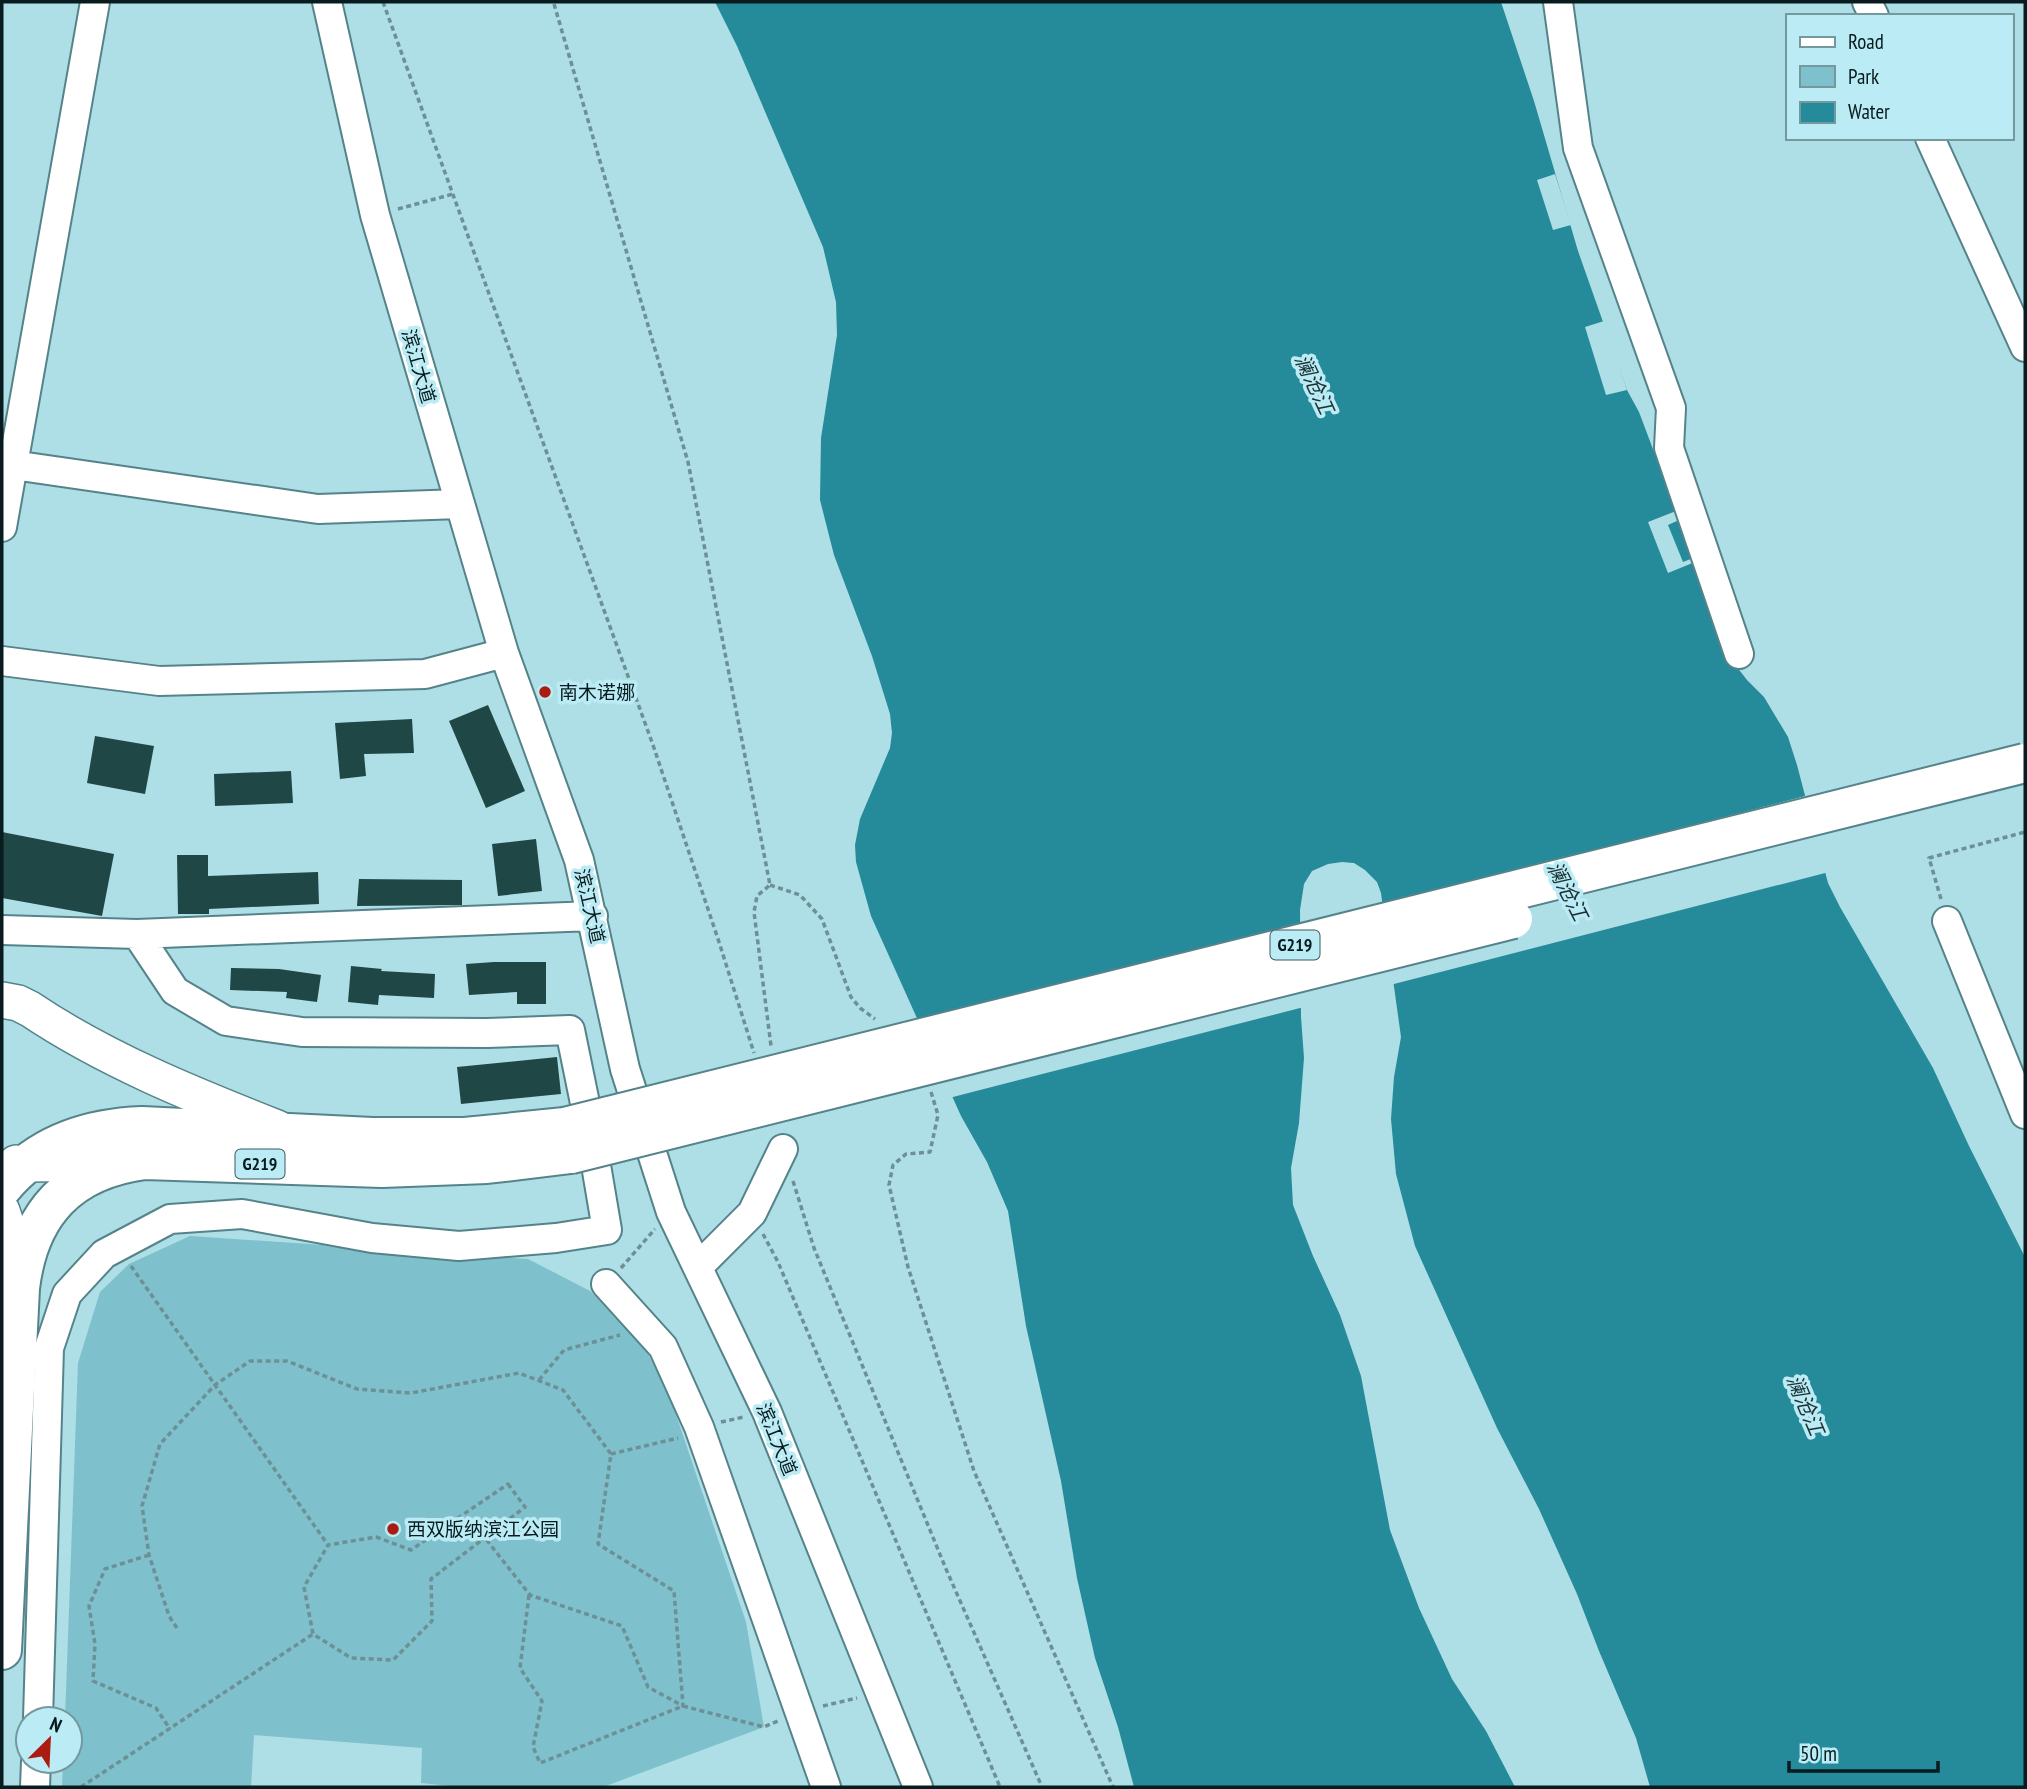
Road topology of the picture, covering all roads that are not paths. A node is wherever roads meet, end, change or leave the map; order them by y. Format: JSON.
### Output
{"nodes":[{"id":1,"x":95,"y":2,"type":"edge"},
{"id":2,"x":327,"y":2,"type":"edge"},
{"id":3,"x":1558,"y":2,"type":"edge"},
{"id":4,"x":1931,"y":140,"type":"edge"},
{"id":5,"x":2025,"y":347,"type":"edge"},
{"id":6,"x":13,"y":465,"type":"junction"},
{"id":7,"x":460,"y":505,"type":"junction"},
{"id":8,"x":2,"y":527,"type":"edge"},
{"id":9,"x":504,"y":653,"type":"junction"},
{"id":10,"x":1739,"y":654,"type":"dead end"},
{"id":11,"x":2,"y":661,"type":"edge"},
{"id":12,"x":2025,"y":764,"type":"edge"},
{"id":13,"x":2025,"y":791,"type":"edge"},
{"id":14,"x":593,"y":916,"type":"junction"},
{"id":15,"x":1947,"y":921,"type":"road end"},
{"id":16,"x":2,"y":930,"type":"edge"},
{"id":17,"x":137,"y":934,"type":"junction"},
{"id":18,"x":2,"y":1000,"type":"edge"},
{"id":19,"x":2025,"y":1114,"type":"edge"},
{"id":20,"x":297,"y":1135,"type":"junction"},
{"id":21,"x":568,"y":1141,"type":"junction"},
{"id":22,"x":783,"y":1149,"type":"road end"},
{"id":23,"x":124,"y":1163,"type":"junction"},
{"id":24,"x":9,"y":1171,"type":"edge"},
{"id":25,"x":2,"y":1211,"type":"edge"},
{"id":26,"x":698,"y":1267,"type":"junction"},
{"id":27,"x":606,"y":1284,"type":"road end"},
{"id":28,"x":20,"y":1288,"type":"junction"},
{"id":29,"x":2,"y":1650,"type":"edge"},
{"id":30,"x":38,"y":1705,"type":"edge"},
{"id":31,"x":826,"y":1787,"type":"edge"},
{"id":32,"x":918,"y":1787,"type":"edge"}],
"edges":[{"from":1,"to":6,"type":"street"},
{"from":2,"to":7,"type":"street","name":"滨江大道"},
{"from":3,"to":10,"type":"street"},
{"from":4,"to":5,"type":"street"},
{"from":6,"to":7,"type":"street"},
{"from":6,"to":8,"type":"street"},
{"from":7,"to":9,"type":"street","name":"滨江大道"},
{"from":9,"to":11,"type":"street"},
{"from":9,"to":14,"type":"street","name":"滨江大道"},
{"from":12,"to":21,"type":"highway","number":"G219","bridge":true},
{"from":13,"to":21,"type":"highway","number":"G219","bridge":true},
{"from":14,"to":17,"type":"street"},
{"from":14,"to":26,"type":"street","name":"滨江大道"},
{"from":15,"to":19,"type":"street"},
{"from":16,"to":17,"type":"street"},
{"from":17,"to":30,"type":"street"},
{"from":18,"to":20,"type":"main road"},
{"from":20,"to":21,"type":"highway","number":"G219"},
{"from":20,"to":24,"type":"highway","number":"G219"},
{"from":21,"to":23,"type":"highway","number":"G219"},
{"from":22,"to":26,"type":"street"},
{"from":23,"to":24,"type":"main road"},
{"from":23,"to":28,"type":"highway","number":"G219"},
{"from":25,"to":28,"type":"main road"},
{"from":26,"to":32,"type":"street","name":"滨江大道"},
{"from":27,"to":31,"type":"street"},
{"from":28,"to":29,"type":"highway","number":"G219"}]}
